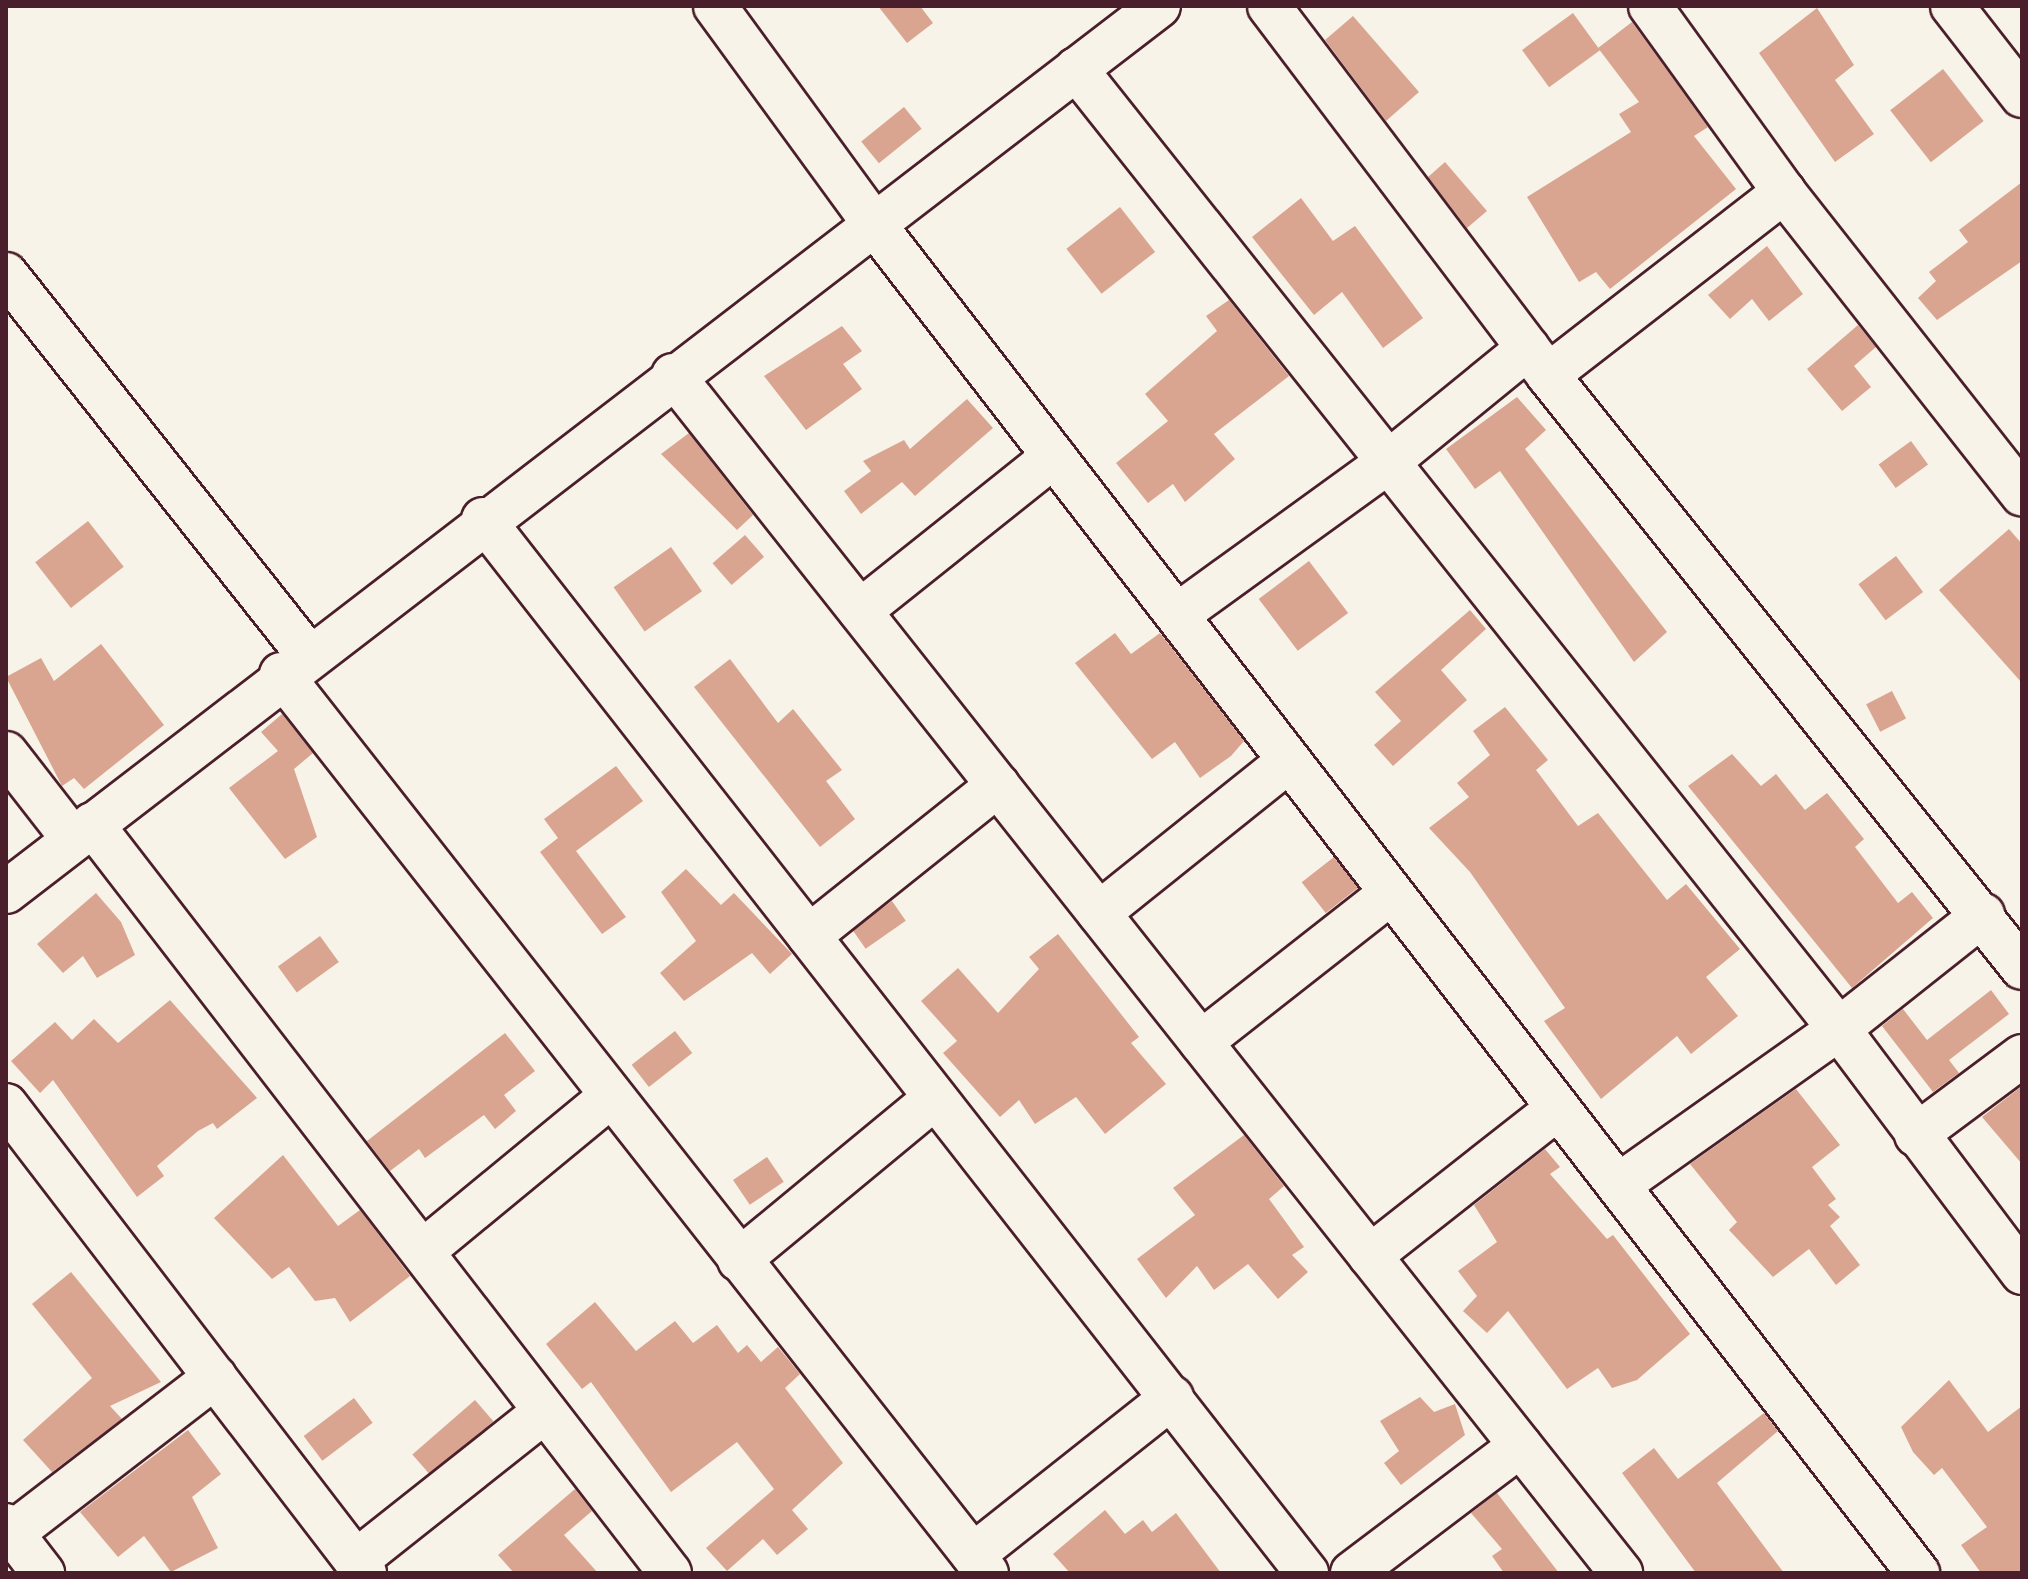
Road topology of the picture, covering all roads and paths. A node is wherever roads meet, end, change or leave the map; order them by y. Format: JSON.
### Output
{"nodes":[{"id":1,"x":715,"y":6,"type":"edge"},
{"id":2,"x":1159,"y":6,"type":"edge"},
{"id":3,"x":1269,"y":6,"type":"edge"},
{"id":4,"x":1650,"y":6,"type":"edge"},
{"id":5,"x":1952,"y":6,"type":"edge"},
{"id":6,"x":1076,"y":69,"type":"junction"},
{"id":7,"x":2022,"y":96,"type":"edge"},
{"id":8,"x":1784,"y":192,"type":"junction"},
{"id":9,"x":874,"y":224,"type":"junction"},
{"id":10,"x":14,"y":301,"type":"edge"},
{"id":11,"x":1538,"y":361,"type":"junction"},
{"id":12,"x":673,"y":375,"type":"junction"},
{"id":13,"x":1054,"y":456,"type":"junction"},
{"id":14,"x":1387,"y":463,"type":"junction"},
{"id":15,"x":2022,"y":494,"type":"edge"},
{"id":16,"x":483,"y":519,"type":"junction"},
{"id":17,"x":860,"y":611,"type":"junction"},
{"id":18,"x":1177,"y":615,"type":"junction"},
{"id":19,"x":294,"y":664,"type":"junction"},
{"id":20,"x":6,"y":753,"type":"edge"},
{"id":21,"x":1289,"y":761,"type":"junction"},
{"id":22,"x":998,"y":785,"type":"junction"},
{"id":23,"x":82,"y":831,"type":"junction"},
{"id":24,"x":6,"y":892,"type":"edge"},
{"id":25,"x":1391,"y":893,"type":"junction"},
{"id":26,"x":1099,"y":913,"type":"junction"},
{"id":27,"x":1983,"y":915,"type":"junction"},
{"id":28,"x":809,"y":936,"type":"junction"},
{"id":29,"x":2022,"y":968,"type":"edge"},
{"id":30,"x":1839,"y":1029,"type":"junction"},
{"id":31,"x":1201,"y":1042,"type":"junction"},
{"id":32,"x":2022,"y":1056,"type":"edge"},
{"id":33,"x":611,"y":1096,"type":"junction"},
{"id":34,"x":935,"y":1098,"type":"junction"},
{"id":35,"x":6,"y":1105,"type":"edge"},
{"id":36,"x":1558,"y":1108,"type":"junction"},
{"id":37,"x":1916,"y":1135,"type":"junction"},
{"id":38,"x":1620,"y":1184,"type":"junction"},
{"id":39,"x":423,"y":1251,"type":"junction"},
{"id":40,"x":1370,"y":1256,"type":"junction"},
{"id":41,"x":739,"y":1260,"type":"junction"},
{"id":42,"x":2022,"y":1273,"type":"edge"},
{"id":43,"x":215,"y":1377,"type":"junction"},
{"id":44,"x":1172,"y":1397,"type":"junction"},
{"id":45,"x":545,"y":1411,"type":"junction"},
{"id":46,"x":1520,"y":1446,"type":"junction"},
{"id":47,"x":8,"y":1532,"type":"edge"},
{"id":48,"x":980,"y":1564,"type":"edge"},
{"id":49,"x":360,"y":1567,"type":"edge"},
{"id":50,"x":43,"y":1573,"type":"edge"},
{"id":51,"x":670,"y":1573,"type":"edge"},
{"id":52,"x":1307,"y":1573,"type":"edge"},
{"id":53,"x":1352,"y":1573,"type":"edge"},
{"id":54,"x":1621,"y":1573,"type":"edge"},
{"id":55,"x":1918,"y":1573,"type":"edge"}],
"edges":[{"from":1,"to":9,"type":"street"},
{"from":2,"to":6,"type":"street"},
{"from":3,"to":11,"type":"street"},
{"from":4,"to":8,"type":"street"},
{"from":5,"to":7,"type":"street"},
{"from":6,"to":9,"type":"street"},
{"from":6,"to":14,"type":"street"},
{"from":8,"to":11,"type":"street"},
{"from":8,"to":15,"type":"street"},
{"from":9,"to":12,"type":"street"},
{"from":9,"to":13,"type":"street"},
{"from":10,"to":19,"type":"street"},
{"from":11,"to":14,"type":"street"},
{"from":11,"to":27,"type":"street"},
{"from":12,"to":16,"type":"street"},
{"from":12,"to":17,"type":"street"},
{"from":13,"to":17,"type":"street"},
{"from":13,"to":18,"type":"street"},
{"from":14,"to":18,"type":"street"},
{"from":14,"to":30,"type":"street"},
{"from":16,"to":19,"type":"street"},
{"from":16,"to":28,"type":"street"},
{"from":17,"to":22,"type":"street"},
{"from":18,"to":21,"type":"street"},
{"from":19,"to":23,"type":"street"},
{"from":19,"to":33,"type":"street"},
{"from":20,"to":23,"type":"street"},
{"from":21,"to":25,"type":"street"},
{"from":21,"to":26,"type":"street"},
{"from":22,"to":26,"type":"street"},
{"from":22,"to":28,"type":"street"},
{"from":23,"to":24,"type":"street"},
{"from":23,"to":39,"type":"street"},
{"from":25,"to":31,"type":"street"},
{"from":25,"to":36,"type":"street"},
{"from":26,"to":31,"type":"street"},
{"from":27,"to":29,"type":"street"},
{"from":27,"to":30,"type":"street"},
{"from":28,"to":34,"type":"street"},
{"from":30,"to":37,"type":"street"},
{"from":30,"to":38,"type":"street"},
{"from":31,"to":40,"type":"street"},
{"from":32,"to":37,"type":"street"},
{"from":33,"to":39,"type":"street"},
{"from":33,"to":41,"type":"street"},
{"from":34,"to":41,"type":"street"},
{"from":34,"to":44,"type":"street"},
{"from":35,"to":43,"type":"street"},
{"from":36,"to":38,"type":"street"},
{"from":36,"to":40,"type":"street"},
{"from":37,"to":42,"type":"street"},
{"from":38,"to":55,"type":"street"},
{"from":39,"to":45,"type":"street"},
{"from":40,"to":46,"type":"street"},
{"from":41,"to":48,"type":"street"},
{"from":43,"to":47,"type":"street"},
{"from":43,"to":49,"type":"street"},
{"from":44,"to":48,"type":"street"},
{"from":44,"to":52,"type":"street"},
{"from":45,"to":49,"type":"street"},
{"from":45,"to":51,"type":"street"},
{"from":46,"to":53,"type":"street"},
{"from":46,"to":54,"type":"street"},
{"from":47,"to":50,"type":"street"}]}
